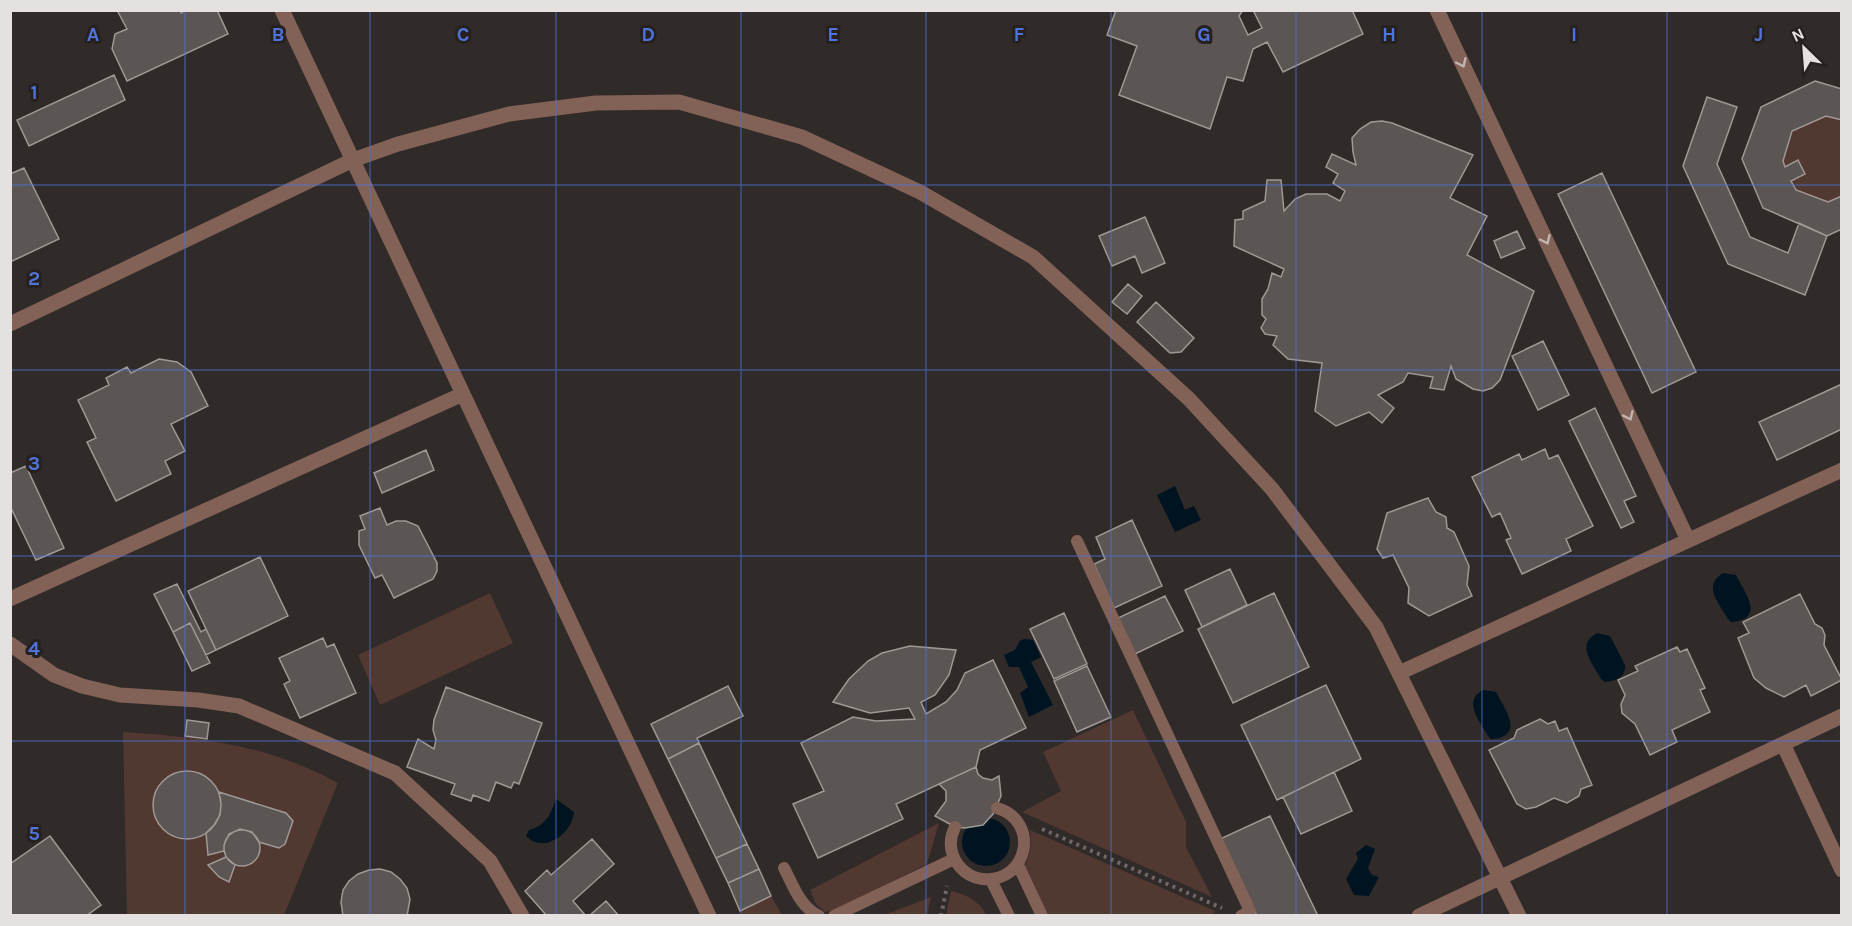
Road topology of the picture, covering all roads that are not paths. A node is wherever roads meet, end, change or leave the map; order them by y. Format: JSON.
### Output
{"nodes":[{"id":1,"x":282,"y":10,"type":"edge"},
{"id":2,"x":1437,"y":10,"type":"edge"},
{"id":3,"x":352,"y":160,"type":"junction"},
{"id":4,"x":10,"y":324,"type":"edge"},
{"id":5,"x":463,"y":394,"type":"junction"},
{"id":6,"x":1842,"y":470,"type":"edge"},
{"id":7,"x":1688,"y":540,"type":"junction"},
{"id":8,"x":1077,"y":541,"type":"dead end"},
{"id":9,"x":10,"y":599,"type":"edge"},
{"id":10,"x":10,"y":644,"type":"edge"},
{"id":11,"x":1399,"y":673,"type":"junction"},
{"id":12,"x":1842,"y":716,"type":"edge"},
{"id":13,"x":1783,"y":744,"type":"junction"},
{"id":14,"x":997,"y":808,"type":"dead end"},
{"id":15,"x":955,"y":827,"type":"dead end"},
{"id":16,"x":954,"y":859,"type":"junction"},
{"id":17,"x":1018,"y":865,"type":"junction"},
{"id":18,"x":784,"y":868,"type":"dead end"},
{"id":19,"x":1842,"y":870,"type":"edge"},
{"id":20,"x":1501,"y":877,"type":"junction"},
{"id":21,"x":991,"y":880,"type":"junction"},
{"id":22,"x":1248,"y":914,"type":"edge"},
{"id":23,"x":522,"y":915,"type":"edge"},
{"id":24,"x":709,"y":915,"type":"edge"},
{"id":25,"x":819,"y":915,"type":"edge"},
{"id":26,"x":834,"y":915,"type":"edge"},
{"id":27,"x":1009,"y":915,"type":"edge"},
{"id":28,"x":1042,"y":915,"type":"edge"},
{"id":29,"x":1419,"y":915,"type":"edge"},
{"id":30,"x":1519,"y":915,"type":"edge"}],
"edges":[{"from":1,"to":3,"type":"street"},
{"from":2,"to":7,"type":"street","one_way":true},
{"from":3,"to":4,"type":"street"},
{"from":3,"to":5,"type":"street"},
{"from":3,"to":11,"type":"street"},
{"from":5,"to":9,"type":"street"},
{"from":5,"to":24,"type":"street"},
{"from":6,"to":7,"type":"street"},
{"from":7,"to":11,"type":"street"},
{"from":8,"to":22,"type":"lane"},
{"from":10,"to":23,"type":"street"},
{"from":11,"to":20,"type":"street"},
{"from":12,"to":13,"type":"street"},
{"from":13,"to":19,"type":"street"},
{"from":13,"to":20,"type":"street"},
{"from":14,"to":17,"type":"lane"},
{"from":15,"to":16,"type":"lane"},
{"from":16,"to":21,"type":"lane"},
{"from":16,"to":26,"type":"lane"},
{"from":17,"to":21,"type":"lane"},
{"from":17,"to":28,"type":"lane"},
{"from":18,"to":25,"type":"lane"},
{"from":20,"to":29,"type":"street"},
{"from":20,"to":30,"type":"street"},
{"from":21,"to":27,"type":"lane"}]}
